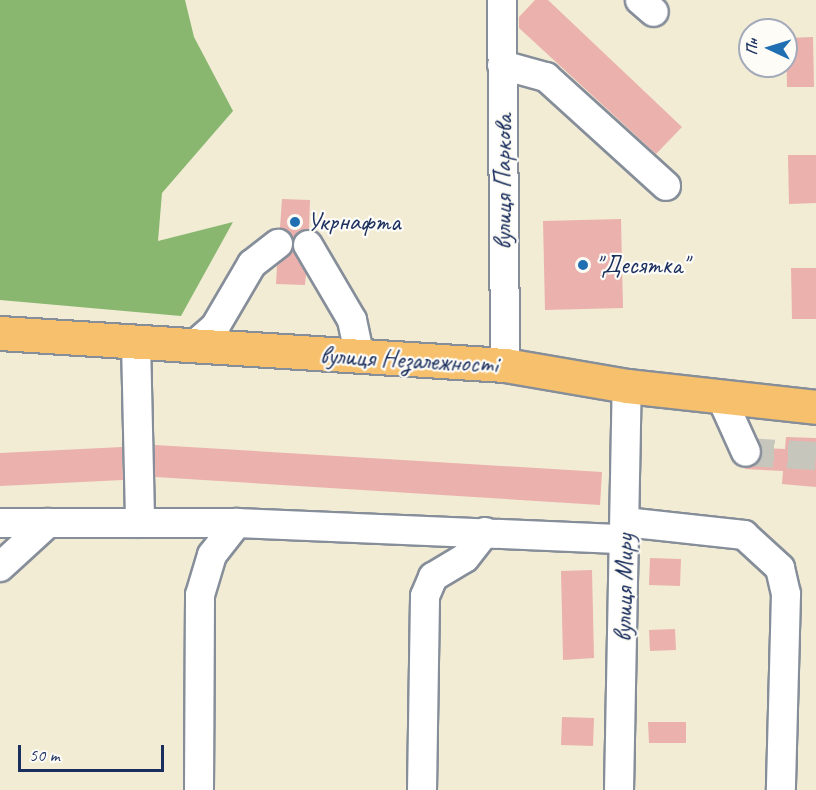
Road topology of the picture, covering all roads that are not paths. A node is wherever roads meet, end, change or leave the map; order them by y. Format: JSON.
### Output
{"nodes":[{"id":1,"x":502,"y":0,"type":"edge"},
{"id":2,"x":502,"y":65,"type":"junction"},
{"id":3,"x":666,"y":186,"type":"dead end"},
{"id":4,"x":278,"y":244,"type":"dead end"},
{"id":5,"x":308,"y":245,"type":"dead end"},
{"id":6,"x":0,"y":333,"type":"edge"},
{"id":7,"x":136,"y":342,"type":"junction"},
{"id":8,"x":193,"y":346,"type":"junction"},
{"id":9,"x":360,"y":358,"type":"junction"},
{"id":10,"x":505,"y":365,"type":"junction"},
{"id":11,"x":627,"y":386,"type":"junction"},
{"id":12,"x":721,"y":397,"type":"junction"},
{"id":13,"x":816,"y":407,"type":"edge"},
{"id":14,"x":746,"y":452,"type":"dead end"},
{"id":15,"x":0,"y":523,"type":"edge"},
{"id":16,"x":140,"y":523,"type":"junction"},
{"id":17,"x":48,"y":524,"type":"junction"},
{"id":18,"x":237,"y":524,"type":"junction"},
{"id":19,"x":625,"y":530,"type":"junction"},
{"id":20,"x":485,"y":532,"type":"junction"},
{"id":21,"x":0,"y":567,"type":"edge"},
{"id":22,"x":199,"y":790,"type":"edge"},
{"id":23,"x":422,"y":790,"type":"edge"},
{"id":24,"x":620,"y":790,"type":"edge"},
{"id":25,"x":781,"y":790,"type":"edge"}],
"edges":[{"from":1,"to":2,"type":"street","name":"вулиця Паркова"},
{"from":2,"to":3,"type":"street"},
{"from":2,"to":10,"type":"street","name":"вулиця Паркова"},
{"from":4,"to":8,"type":"street"},
{"from":5,"to":9,"type":"street"},
{"from":6,"to":7,"type":"main road","name":"вулиця Незалежності"},
{"from":7,"to":8,"type":"main road","name":"вулиця Незалежності"},
{"from":7,"to":16,"type":"street"},
{"from":8,"to":9,"type":"main road","name":"вулиця Незалежності"},
{"from":9,"to":10,"type":"main road","name":"вулиця Незалежності"},
{"from":10,"to":11,"type":"main road","name":"вулиця Незалежності"},
{"from":11,"to":12,"type":"main road","name":"вулиця Незалежності"},
{"from":11,"to":19,"type":"street","name":"вулиця Миру"},
{"from":12,"to":13,"type":"main road","name":"вулиця Незалежності"},
{"from":12,"to":14,"type":"street"},
{"from":15,"to":17,"type":"street"},
{"from":16,"to":17,"type":"street"},
{"from":16,"to":18,"type":"street"},
{"from":17,"to":21,"type":"street"},
{"from":18,"to":20,"type":"street"},
{"from":18,"to":22,"type":"street"},
{"from":19,"to":20,"type":"street"},
{"from":19,"to":24,"type":"street","name":"вулиця Миру"},
{"from":19,"to":25,"type":"street"},
{"from":20,"to":23,"type":"street"}]}
